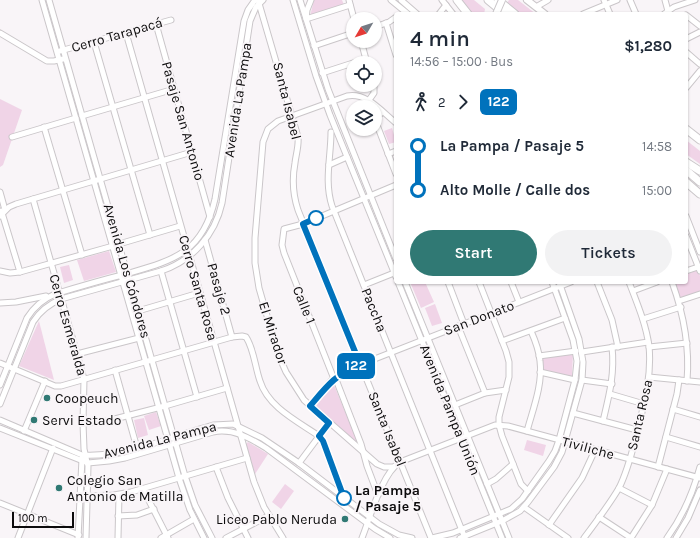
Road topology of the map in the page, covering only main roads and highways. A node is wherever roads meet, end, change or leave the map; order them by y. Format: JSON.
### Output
{"nodes":[{"id":1,"x":457,"y":0,"type":"edge"},
{"id":2,"x":488,"y":0,"type":"edge"},
{"id":3,"x":498,"y":0,"type":"edge"},
{"id":4,"x":502,"y":0,"type":"edge"},
{"id":5,"x":527,"y":0,"type":"edge"},
{"id":6,"x":466,"y":12,"type":"edge"},
{"id":7,"x":497,"y":12,"type":"edge"},
{"id":8,"x":503,"y":12,"type":"edge"},
{"id":9,"x":513,"y":12,"type":"edge"},
{"id":10,"x":542,"y":12,"type":"edge"},
{"id":11,"x":688,"y":131,"type":"edge"},
{"id":12,"x":700,"y":140,"type":"edge"},
{"id":13,"x":688,"y":163,"type":"edge"},
{"id":14,"x":700,"y":171,"type":"edge"},
{"id":15,"x":688,"y":172,"type":"edge"},
{"id":16,"x":700,"y":182,"type":"edge"},
{"id":17,"x":688,"y":184,"type":"edge"},
{"id":18,"x":700,"y":194,"type":"edge"}],
"edges":[{"from":1,"to":6,"type":"highway"},
{"from":2,"to":8,"type":"highway"},
{"from":3,"to":9,"type":"highway"},
{"from":4,"to":7,"type":"main road","bridge":true},
{"from":5,"to":10,"type":"main road"},
{"from":11,"to":12,"type":"highway"},
{"from":13,"to":14,"type":"highway"},
{"from":15,"to":16,"type":"highway"},
{"from":17,"to":18,"type":"highway"}]}
